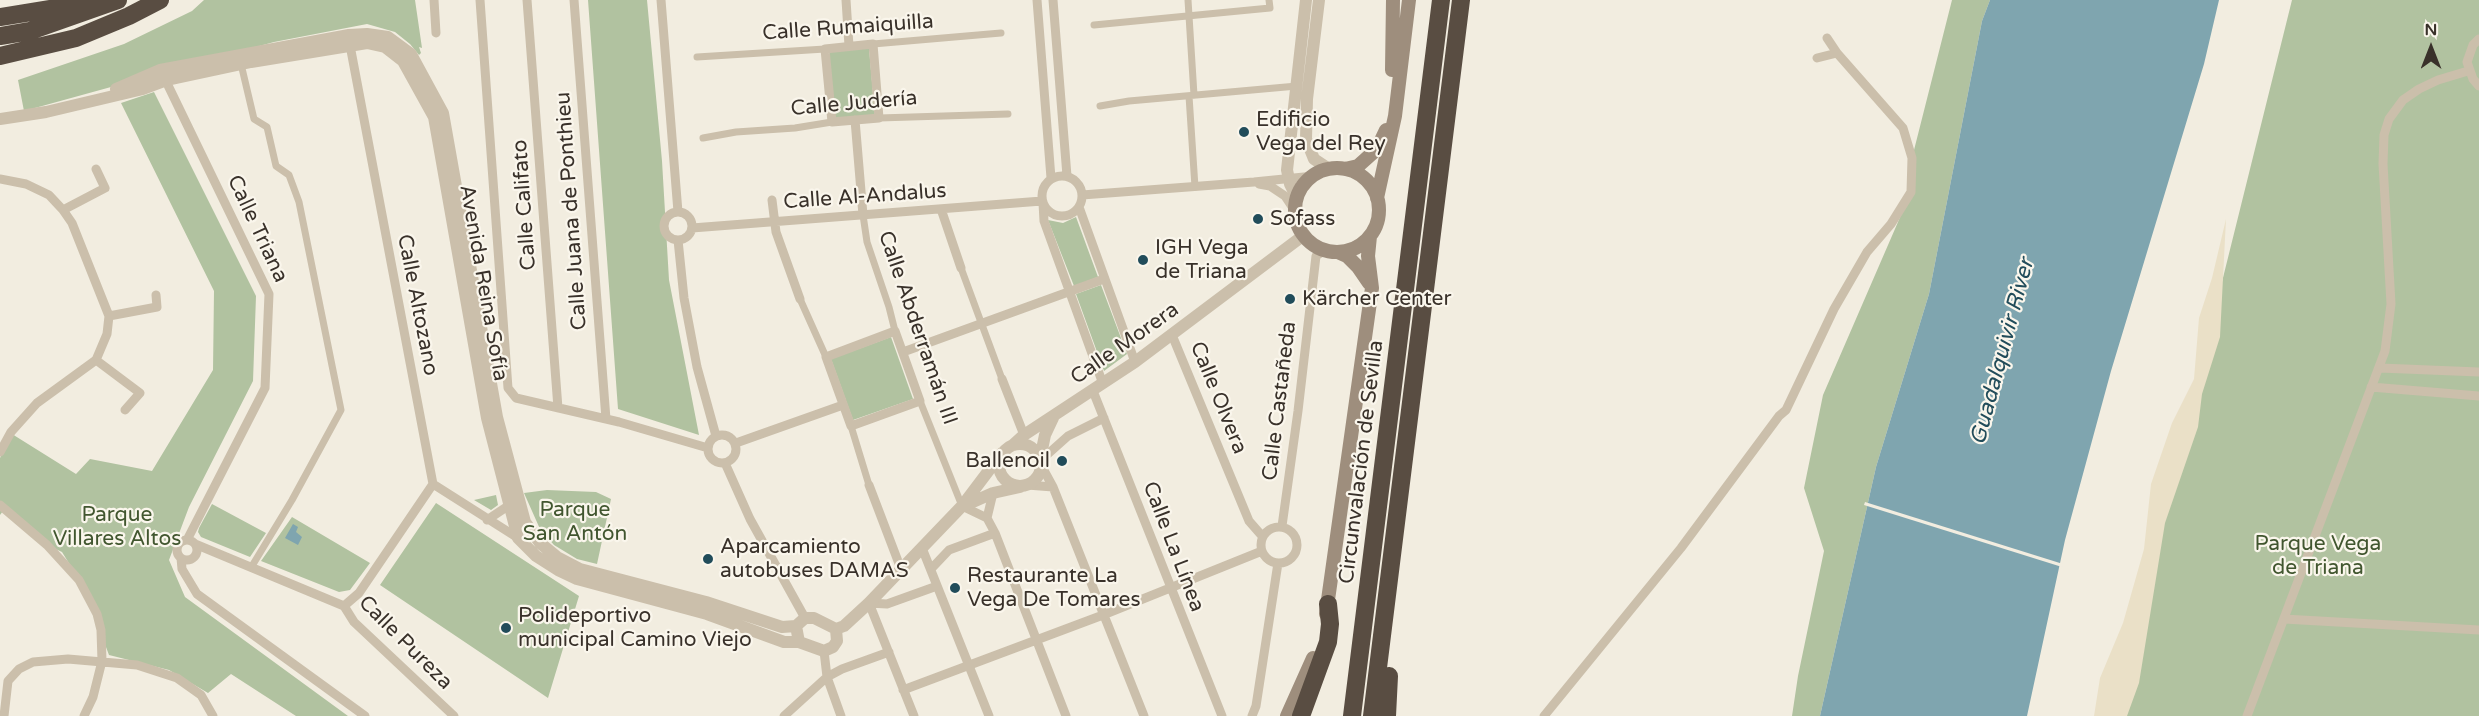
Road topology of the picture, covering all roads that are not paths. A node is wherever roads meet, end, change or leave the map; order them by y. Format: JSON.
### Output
{"nodes":[{"id":1,"x":85,"y":0,"type":"edge"},
{"id":2,"x":118,"y":0,"type":"edge"},
{"id":3,"x":160,"y":0,"type":"edge"},
{"id":4,"x":434,"y":0,"type":"edge"},
{"id":5,"x":480,"y":0,"type":"edge"},
{"id":6,"x":527,"y":0,"type":"edge"},
{"id":7,"x":574,"y":0,"type":"edge"},
{"id":8,"x":660,"y":0,"type":"edge"},
{"id":9,"x":846,"y":0,"type":"edge"},
{"id":10,"x":1037,"y":0,"type":"edge"},
{"id":11,"x":1053,"y":0,"type":"edge"},
{"id":12,"x":1188,"y":0,"type":"edge"},
{"id":13,"x":1306,"y":0,"type":"edge"},
{"id":14,"x":1319,"y":0,"type":"edge"},
{"id":15,"x":1393,"y":0,"type":"edge"},
{"id":16,"x":1441,"y":0,"type":"edge"},
{"id":17,"x":1461,"y":0,"type":"edge"},
{"id":18,"x":1406,"y":2,"type":"edge"},
{"id":19,"x":1269,"y":4,"type":"edge"},
{"id":20,"x":1189,"y":15,"type":"junction"},
{"id":21,"x":0,"y":17,"type":"edge"},
{"id":22,"x":1094,"y":24,"type":"dead end"},
{"id":23,"x":436,"y":33,"type":"dead end"},
{"id":24,"x":1001,"y":33,"type":"dead end"},
{"id":25,"x":0,"y":36,"type":"edge"},
{"id":26,"x":1827,"y":39,"type":"dead end"},
{"id":27,"x":2479,"y":39,"type":"edge"},
{"id":28,"x":350,"y":41,"type":"junction"},
{"id":29,"x":873,"y":44,"type":"junction"},
{"id":30,"x":849,"y":46,"type":"junction"},
{"id":31,"x":825,"y":49,"type":"junction"},
{"id":32,"x":1837,"y":53,"type":"junction"},
{"id":33,"x":0,"y":56,"type":"edge"},
{"id":34,"x":697,"y":57,"type":"dead end"},
{"id":35,"x":1816,"y":58,"type":"dead end"},
{"id":36,"x":241,"y":64,"type":"junction"},
{"id":37,"x":2469,"y":71,"type":"junction"},
{"id":38,"x":163,"y":75,"type":"junction"},
{"id":39,"x":1296,"y":86,"type":"junction"},
{"id":40,"x":2479,"y":86,"type":"edge"},
{"id":41,"x":1393,"y":94,"type":"junction"},
{"id":42,"x":1191,"y":95,"type":"junction"},
{"id":43,"x":1100,"y":106,"type":"dead end"},
{"id":44,"x":1008,"y":114,"type":"dead end"},
{"id":45,"x":879,"y":118,"type":"junction"},
{"id":46,"x":0,"y":119,"type":"edge"},
{"id":47,"x":855,"y":120,"type":"junction"},
{"id":48,"x":832,"y":122,"type":"junction"},
{"id":49,"x":704,"y":138,"type":"dead end"},
{"id":50,"x":96,"y":169,"type":"dead end"},
{"id":51,"x":1329,"y":169,"type":"junction"},
{"id":52,"x":1345,"y":169,"type":"junction"},
{"id":53,"x":1067,"y":176,"type":"junction"},
{"id":54,"x":1314,"y":176,"type":"junction"},
{"id":55,"x":1288,"y":177,"type":"junction"},
{"id":56,"x":1052,"y":178,"type":"junction"},
{"id":57,"x":0,"y":179,"type":"edge"},
{"id":58,"x":1254,"y":182,"type":"junction"},
{"id":59,"x":1195,"y":187,"type":"junction"},
{"id":60,"x":1082,"y":195,"type":"junction"},
{"id":61,"x":1377,"y":198,"type":"junction"},
{"id":62,"x":772,"y":200,"type":"dead end"},
{"id":63,"x":1042,"y":202,"type":"junction"},
{"id":64,"x":1296,"y":204,"type":"junction"},
{"id":65,"x":1079,"y":207,"type":"junction"},
{"id":66,"x":941,"y":209,"type":"junction"},
{"id":67,"x":63,"y":210,"type":"junction"},
{"id":68,"x":678,"y":212,"type":"junction"},
{"id":69,"x":863,"y":215,"type":"junction"},
{"id":70,"x":774,"y":222,"type":"junction"},
{"id":71,"x":692,"y":228,"type":"junction"},
{"id":72,"x":1304,"y":235,"type":"junction"},
{"id":73,"x":1370,"y":236,"type":"junction"},
{"id":74,"x":678,"y":240,"type":"junction"},
{"id":75,"x":1332,"y":251,"type":"junction"},
{"id":76,"x":961,"y":268,"type":"joint"},
{"id":77,"x":1104,"y":279,"type":"junction"},
{"id":78,"x":1372,"y":288,"type":"junction"},
{"id":79,"x":1071,"y":291,"type":"junction"},
{"id":80,"x":156,"y":295,"type":"dead end"},
{"id":81,"x":800,"y":299,"type":"joint"},
{"id":82,"x":109,"y":316,"type":"junction"},
{"id":83,"x":982,"y":324,"type":"junction"},
{"id":84,"x":895,"y":331,"type":"junction"},
{"id":85,"x":1172,"y":335,"type":"junction"},
{"id":86,"x":903,"y":352,"type":"junction"},
{"id":87,"x":826,"y":357,"type":"junction"},
{"id":88,"x":96,"y":360,"type":"junction"},
{"id":89,"x":1135,"y":362,"type":"junction"},
{"id":90,"x":2380,"y":368,"type":"junction"},
{"id":91,"x":2479,"y":372,"type":"edge"},
{"id":92,"x":1002,"y":379,"type":"joint"},
{"id":93,"x":2371,"y":387,"type":"junction"},
{"id":94,"x":1098,"y":388,"type":"junction"},
{"id":95,"x":2479,"y":396,"type":"edge"},
{"id":96,"x":920,"y":401,"type":"junction"},
{"id":97,"x":843,"y":405,"type":"junction"},
{"id":98,"x":558,"y":408,"type":"junction"},
{"id":99,"x":126,"y":410,"type":"dead end"},
{"id":100,"x":1054,"y":417,"type":"junction"},
{"id":101,"x":1104,"y":418,"type":"junction"},
{"id":102,"x":606,"y":419,"type":"junction"},
{"id":103,"x":851,"y":426,"type":"junction"},
{"id":104,"x":1024,"y":435,"type":"junction"},
{"id":105,"x":716,"y":436,"type":"junction"},
{"id":106,"x":736,"y":443,"type":"junction"},
{"id":107,"x":1014,"y":445,"type":"junction"},
{"id":108,"x":708,"y":448,"type":"junction"},
{"id":109,"x":0,"y":452,"type":"edge"},
{"id":110,"x":1002,"y":453,"type":"junction"},
{"id":111,"x":1040,"y":462,"type":"junction"},
{"id":112,"x":725,"y":463,"type":"junction"},
{"id":113,"x":433,"y":484,"type":"junction"},
{"id":114,"x":869,"y":485,"type":"joint"},
{"id":115,"x":1026,"y":485,"type":"junction"},
{"id":116,"x":1053,"y":487,"type":"junction"},
{"id":117,"x":993,"y":493,"type":"junction"},
{"id":118,"x":513,"y":504,"type":"junction"},
{"id":119,"x":0,"y":505,"type":"edge"},
{"id":120,"x":962,"y":507,"type":"junction"},
{"id":121,"x":987,"y":518,"type":"junction"},
{"id":122,"x":487,"y":520,"type":"junction"},
{"id":123,"x":1282,"y":526,"type":"junction"},
{"id":124,"x":995,"y":533,"type":"junction"},
{"id":125,"x":1263,"y":537,"type":"junction"},
{"id":126,"x":518,"y":538,"type":"junction"},
{"id":127,"x":191,"y":542,"type":"junction"},
{"id":128,"x":540,"y":543,"type":"junction"},
{"id":129,"x":922,"y":548,"type":"junction"},
{"id":130,"x":1262,"y":551,"type":"junction"},
{"id":131,"x":181,"y":558,"type":"junction"},
{"id":132,"x":1278,"y":563,"type":"junction"},
{"id":133,"x":252,"y":566,"type":"junction"},
{"id":134,"x":901,"y":569,"type":"junction"},
{"id":135,"x":931,"y":569,"type":"junction"},
{"id":136,"x":1391,"y":569,"type":"junction"},
{"id":137,"x":938,"y":586,"type":"junction"},
{"id":138,"x":1170,"y":588,"type":"junction"},
{"id":139,"x":1369,"y":588,"type":"junction"},
{"id":140,"x":869,"y":603,"type":"junction"},
{"id":141,"x":1328,"y":604,"type":"junction"},
{"id":142,"x":344,"y":606,"type":"junction"},
{"id":143,"x":1103,"y":615,"type":"junction"},
{"id":144,"x":2284,"y":619,"type":"junction"},
{"id":145,"x":801,"y":622,"type":"junction"},
{"id":146,"x":836,"y":629,"type":"junction"},
{"id":147,"x":2479,"y":630,"type":"edge"},
{"id":148,"x":1036,"y":639,"type":"junction"},
{"id":149,"x":799,"y":642,"type":"junction"},
{"id":150,"x":824,"y":651,"type":"junction"},
{"id":151,"x":889,"y":652,"type":"junction"},
{"id":152,"x":102,"y":661,"type":"junction"},
{"id":153,"x":969,"y":665,"type":"junction"},
{"id":154,"x":827,"y":677,"type":"junction"},
{"id":155,"x":903,"y":690,"type":"junction"},
{"id":156,"x":1297,"y":697,"type":"junction"},
{"id":157,"x":4,"y":716,"type":"edge"},
{"id":158,"x":84,"y":716,"type":"edge"},
{"id":159,"x":213,"y":716,"type":"edge"},
{"id":160,"x":365,"y":716,"type":"edge"},
{"id":161,"x":454,"y":716,"type":"edge"},
{"id":162,"x":784,"y":716,"type":"edge"},
{"id":163,"x":841,"y":716,"type":"edge"},
{"id":164,"x":914,"y":716,"type":"edge"},
{"id":165,"x":989,"y":716,"type":"edge"},
{"id":166,"x":1066,"y":716,"type":"edge"},
{"id":167,"x":1144,"y":716,"type":"edge"},
{"id":168,"x":1222,"y":716,"type":"edge"},
{"id":169,"x":1252,"y":716,"type":"edge"},
{"id":170,"x":1287,"y":716,"type":"edge"},
{"id":171,"x":1294,"y":716,"type":"edge"},
{"id":172,"x":1302,"y":716,"type":"edge"},
{"id":173,"x":1342,"y":716,"type":"edge"},
{"id":174,"x":1352,"y":716,"type":"edge"},
{"id":175,"x":1372,"y":716,"type":"edge"},
{"id":176,"x":1387,"y":716,"type":"edge"},
{"id":177,"x":1544,"y":716,"type":"edge"},
{"id":178,"x":2247,"y":716,"type":"edge"}],
"edges":[{"from":1,"to":21,"type":"highway"},
{"from":2,"to":25,"type":"highway"},
{"from":3,"to":33,"type":"highway"},
{"from":4,"to":23,"type":"street"},
{"from":5,"to":98,"type":"street"},
{"from":6,"to":98,"type":"street","name":"Calle Califato"},
{"from":7,"to":102,"type":"street","name":"Calle Juana de Ponthieu"},
{"from":8,"to":68,"type":"street"},
{"from":9,"to":30,"type":"street"},
{"from":10,"to":56,"type":"street"},
{"from":11,"to":53,"type":"street"},
{"from":12,"to":20,"type":"street"},
{"from":13,"to":39,"type":"street"},
{"from":14,"to":51,"type":"street"},
{"from":15,"to":41,"type":"main road"},
{"from":16,"to":139,"type":"highway","name":"Circunvalación de Sevilla"},
{"from":17,"to":136,"type":"highway","name":"Circunvalación de Sevilla"},
{"from":18,"to":41,"type":"main road"},
{"from":18,"to":61,"type":"main road"},
{"from":19,"to":20,"type":"street"},
{"from":20,"to":22,"type":"street"},
{"from":20,"to":42,"type":"street"},
{"from":24,"to":29,"type":"street","name":"Calle Rumaiquilla"},
{"from":26,"to":32,"type":"street"},
{"from":27,"to":37,"type":"street"},
{"from":28,"to":36,"type":"street","name":"Avenida Reina Sofía"},
{"from":28,"to":38,"type":"street","name":"Avenida Reina Sofía"},
{"from":28,"to":113,"type":"street","name":"Calle Altozano"},
{"from":28,"to":118,"type":"street","name":"Avenida Reina Sofía"},
{"from":29,"to":30,"type":"street","name":"Calle Rumaiquilla"},
{"from":29,"to":45,"type":"street"},
{"from":30,"to":31,"type":"street","name":"Calle Rumaiquilla"},
{"from":31,"to":34,"type":"street","name":"Calle Rumaiquilla"},
{"from":31,"to":48,"type":"street"},
{"from":32,"to":35,"type":"street"},
{"from":32,"to":177,"type":"street"},
{"from":36,"to":38,"type":"street","name":"Avenida Reina Sofía"},
{"from":36,"to":133,"type":"street"},
{"from":37,"to":40,"type":"street"},
{"from":37,"to":90,"type":"street"},
{"from":38,"to":46,"type":"street","name":"Avenida Reina Sofía"},
{"from":38,"to":127,"type":"street","name":"Calle Triana"},
{"from":39,"to":42,"type":"street"},
{"from":39,"to":55,"type":"street"},
{"from":41,"to":52,"type":"main road"},
{"from":42,"to":43,"type":"street"},
{"from":42,"to":59,"type":"street"},
{"from":44,"to":45,"type":"street","name":"Calle Judería"},
{"from":45,"to":47,"type":"street","name":"Calle Judería"},
{"from":47,"to":48,"type":"street","name":"Calle Judería"},
{"from":47,"to":69,"type":"street","name":"Calle Abderramán III"},
{"from":48,"to":49,"type":"street","name":"Calle Judería"},
{"from":50,"to":67,"type":"street"},
{"from":51,"to":52,"type":"main road"},
{"from":51,"to":54,"type":"main road"},
{"from":52,"to":61,"type":"main road"},
{"from":53,"to":56,"type":"street"},
{"from":53,"to":60,"type":"street"},
{"from":54,"to":55,"type":"street"},
{"from":54,"to":64,"type":"main road"},
{"from":55,"to":58,"type":"street"},
{"from":55,"to":64,"type":"street"},
{"from":56,"to":63,"type":"street"},
{"from":57,"to":67,"type":"street"},
{"from":58,"to":59,"type":"street"},
{"from":58,"to":64,"type":"street"},
{"from":59,"to":60,"type":"street"},
{"from":60,"to":65,"type":"street"},
{"from":61,"to":73,"type":"main road"},
{"from":62,"to":70,"type":"street"},
{"from":63,"to":65,"type":"street"},
{"from":63,"to":66,"type":"street","name":"Calle Al-Andalus"},
{"from":63,"to":79,"type":"street","name":"Calle La Línea"},
{"from":64,"to":72,"type":"main road"},
{"from":65,"to":77,"type":"street"},
{"from":66,"to":69,"type":"street","name":"Calle Al-Andalus"},
{"from":66,"to":76,"type":"street"},
{"from":67,"to":82,"type":"street"},
{"from":68,"to":71,"type":"street"},
{"from":68,"to":74,"type":"street"},
{"from":69,"to":70,"type":"street","name":"Calle Al-Andalus"},
{"from":69,"to":84,"type":"street","name":"Calle Abderramán III"},
{"from":70,"to":71,"type":"street","name":"Calle Al-Andalus"},
{"from":70,"to":81,"type":"street"},
{"from":71,"to":74,"type":"street"},
{"from":72,"to":75,"type":"main road"},
{"from":72,"to":85,"type":"street","name":"Calle Morera"},
{"from":73,"to":75,"type":"main road"},
{"from":73,"to":78,"type":"main road"},
{"from":74,"to":105,"type":"street"},
{"from":75,"to":78,"type":"main road"},
{"from":75,"to":123,"type":"street","name":"Calle Castañeda"},
{"from":76,"to":83,"type":"street"},
{"from":77,"to":79,"type":"street"},
{"from":77,"to":89,"type":"street"},
{"from":78,"to":141,"type":"main road"},
{"from":79,"to":83,"type":"street"},
{"from":79,"to":94,"type":"street","name":"Calle La Línea"},
{"from":80,"to":82,"type":"street"},
{"from":81,"to":87,"type":"street"},
{"from":82,"to":88,"type":"street"},
{"from":83,"to":86,"type":"street"},
{"from":83,"to":92,"type":"street"},
{"from":84,"to":86,"type":"street","name":"Calle Abderramán III"},
{"from":84,"to":87,"type":"street"},
{"from":85,"to":89,"type":"street","name":"Calle Morera"},
{"from":85,"to":125,"type":"street","name":"Calle Olvera"},
{"from":86,"to":96,"type":"street","name":"Calle Abderramán III"},
{"from":87,"to":97,"type":"street"},
{"from":88,"to":99,"type":"street"},
{"from":88,"to":109,"type":"street"},
{"from":89,"to":94,"type":"street","name":"Calle Morera"},
{"from":90,"to":91,"type":"street"},
{"from":90,"to":93,"type":"street"},
{"from":92,"to":104,"type":"street"},
{"from":93,"to":95,"type":"street"},
{"from":93,"to":144,"type":"street"},
{"from":94,"to":100,"type":"street","name":"Calle Morera"},
{"from":94,"to":101,"type":"street","name":"Calle La Línea"},
{"from":96,"to":103,"type":"street"},
{"from":96,"to":120,"type":"street","name":"Calle Abderramán III"},
{"from":97,"to":103,"type":"street"},
{"from":97,"to":106,"type":"street"},
{"from":98,"to":102,"type":"street"},
{"from":100,"to":104,"type":"street","name":"Calle Morera"},
{"from":100,"to":111,"type":"street"},
{"from":101,"to":111,"type":"street"},
{"from":101,"to":138,"type":"street","name":"Calle La Línea"},
{"from":102,"to":108,"type":"street"},
{"from":103,"to":114,"type":"street"},
{"from":104,"to":107,"type":"street","name":"Calle Morera"},
{"from":105,"to":106,"type":"street"},
{"from":105,"to":108,"type":"street"},
{"from":106,"to":112,"type":"street"},
{"from":107,"to":110,"type":"street"},
{"from":107,"to":111,"type":"street"},
{"from":108,"to":112,"type":"street"},
{"from":110,"to":115,"type":"street"},
{"from":110,"to":120,"type":"street"},
{"from":111,"to":115,"type":"street"},
{"from":111,"to":116,"type":"street"},
{"from":112,"to":145,"type":"street"},
{"from":113,"to":122,"type":"street"},
{"from":113,"to":142,"type":"street"},
{"from":114,"to":134,"type":"street"},
{"from":115,"to":116,"type":"street"},
{"from":115,"to":117,"type":"street"},
{"from":116,"to":143,"type":"street"},
{"from":117,"to":120,"type":"street"},
{"from":117,"to":121,"type":"street"},
{"from":118,"to":122,"type":"street"},
{"from":118,"to":126,"type":"street"},
{"from":118,"to":128,"type":"street","name":"Avenida Reina Sofía"},
{"from":119,"to":152,"type":"street"},
{"from":120,"to":121,"type":"street"},
{"from":120,"to":129,"type":"street"},
{"from":121,"to":124,"type":"street"},
{"from":122,"to":126,"type":"street"},
{"from":123,"to":125,"type":"street"},
{"from":123,"to":132,"type":"street"},
{"from":124,"to":135,"type":"street"},
{"from":124,"to":148,"type":"street"},
{"from":125,"to":130,"type":"street"},
{"from":126,"to":128,"type":"street"},
{"from":126,"to":149,"type":"street"},
{"from":127,"to":131,"type":"street"},
{"from":127,"to":131,"type":"street"},
{"from":127,"to":133,"type":"street","name":"Calle Pureza"},
{"from":128,"to":145,"type":"street","name":"Avenida Reina Sofía"},
{"from":129,"to":134,"type":"street"},
{"from":129,"to":135,"type":"street"},
{"from":130,"to":132,"type":"street"},
{"from":130,"to":138,"type":"street"},
{"from":131,"to":160,"type":"street"},
{"from":132,"to":169,"type":"street"},
{"from":133,"to":142,"type":"street","name":"Calle Pureza"},
{"from":134,"to":140,"type":"street"},
{"from":135,"to":137,"type":"street"},
{"from":136,"to":175,"type":"highway","name":"Circunvalación de Sevilla"},
{"from":136,"to":176,"type":"highway"},
{"from":137,"to":140,"type":"street"},
{"from":137,"to":153,"type":"street"},
{"from":138,"to":143,"type":"street"},
{"from":138,"to":168,"type":"street","name":"Calle La Línea"},
{"from":139,"to":173,"type":"highway"},
{"from":139,"to":174,"type":"highway","name":"Circunvalación de Sevilla"},
{"from":140,"to":146,"type":"street"},
{"from":140,"to":151,"type":"street"},
{"from":141,"to":156,"type":"main road"},
{"from":141,"to":172,"type":"highway"},
{"from":142,"to":161,"type":"street","name":"Calle Pureza"},
{"from":143,"to":148,"type":"street"},
{"from":143,"to":167,"type":"street"},
{"from":144,"to":147,"type":"street"},
{"from":144,"to":178,"type":"street"},
{"from":145,"to":146,"type":"street"},
{"from":145,"to":149,"type":"street"},
{"from":146,"to":150,"type":"street"},
{"from":148,"to":153,"type":"street"},
{"from":148,"to":166,"type":"street"},
{"from":149,"to":150,"type":"street"},
{"from":150,"to":154,"type":"street"},
{"from":151,"to":154,"type":"street"},
{"from":151,"to":155,"type":"street"},
{"from":152,"to":157,"type":"street"},
{"from":152,"to":158,"type":"street"},
{"from":152,"to":159,"type":"street"},
{"from":153,"to":155,"type":"street"},
{"from":153,"to":165,"type":"street"},
{"from":154,"to":162,"type":"street"},
{"from":154,"to":163,"type":"street"},
{"from":155,"to":164,"type":"street"},
{"from":156,"to":170,"type":"main road"},
{"from":156,"to":171,"type":"main road"}]}
